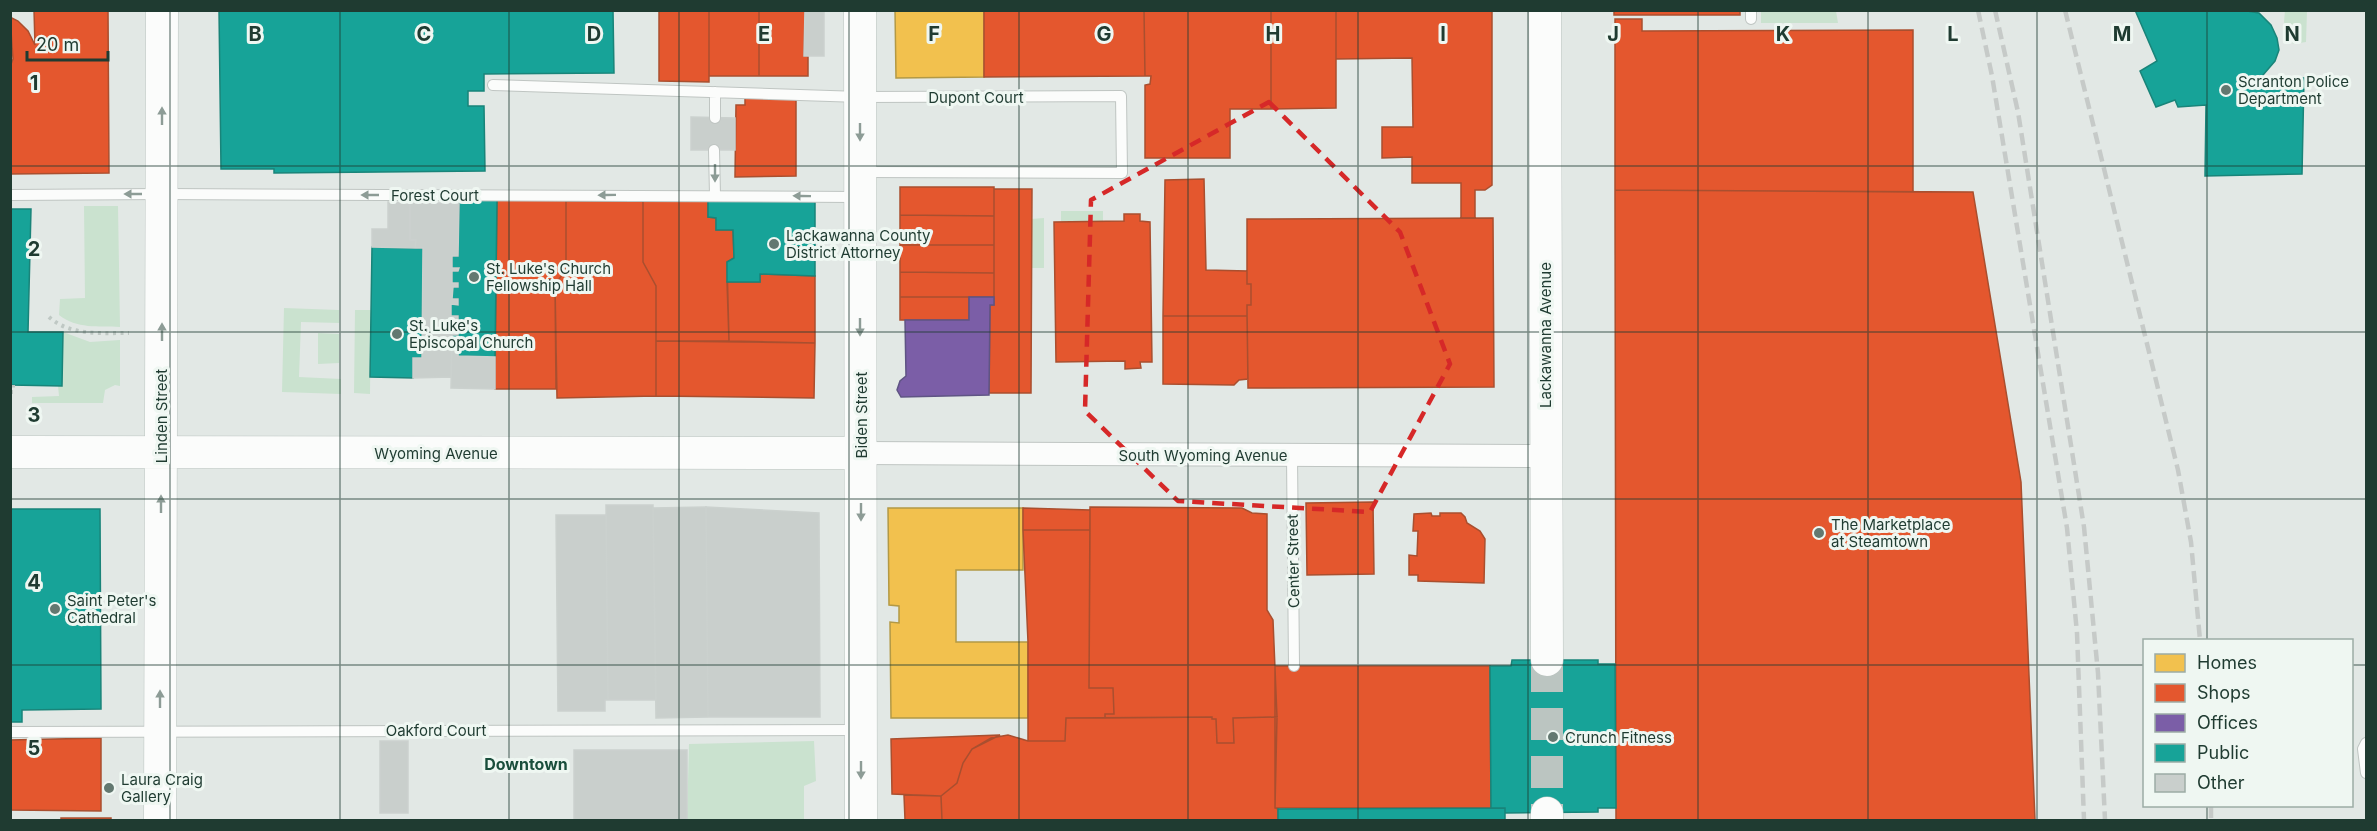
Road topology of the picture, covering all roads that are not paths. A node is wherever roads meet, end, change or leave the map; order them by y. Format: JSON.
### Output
{"nodes":[{"id":1,"x":162,"y":10,"type":"edge"},
{"id":2,"x":860,"y":10,"type":"edge"},
{"id":3,"x":1545,"y":10,"type":"edge"},
{"id":4,"x":493,"y":85,"type":"dead end"},
{"id":5,"x":715,"y":92,"type":"junction"},
{"id":6,"x":860,"y":97,"type":"junction"},
{"id":7,"x":715,"y":118,"type":"dead end"},
{"id":8,"x":714,"y":150,"type":"dead end"},
{"id":9,"x":860,"y":184,"type":"junction"},
{"id":10,"x":162,"y":194,"type":"junction"},
{"id":11,"x":10,"y":195,"type":"edge"},
{"id":12,"x":715,"y":195,"type":"junction"},
{"id":13,"x":10,"y":452,"type":"edge"},
{"id":14,"x":161,"y":453,"type":"junction"},
{"id":15,"x":861,"y":453,"type":"junction"},
{"id":16,"x":1292,"y":456,"type":"junction"},
{"id":17,"x":1546,"y":456,"type":"junction"},
{"id":18,"x":1547,"y":660,"type":"tunnel mouth"},
{"id":19,"x":1294,"y":666,"type":"dead end"},
{"id":20,"x":861,"y":730,"type":"junction"},
{"id":21,"x":160,"y":731,"type":"junction"},
{"id":22,"x":10,"y":732,"type":"edge"},
{"id":23,"x":2367,"y":743,"type":"edge"},
{"id":24,"x":2367,"y":773,"type":"edge"},
{"id":25,"x":160,"y":820,"type":"edge"},
{"id":26,"x":861,"y":820,"type":"edge"}],
"edges":[{"from":10,"to":1,"type":"main road","name":"Linden Street","one_way":true},
{"from":2,"to":6,"type":"main road","name":"Biden Street"},
{"from":3,"to":17,"type":"main road","name":"Lackawanna Avenue"},
{"from":4,"to":5,"type":"lane","name":"Dupont Court"},
{"from":5,"to":6,"type":"lane","name":"Dupont Court"},
{"from":5,"to":7,"type":"lane"},
{"from":6,"to":9,"type":"main road","name":"Biden Street","one_way":true},
{"from":6,"to":9,"type":"lane","name":"Dupont Court"},
{"from":8,"to":12,"type":"lane","one_way":true},
{"from":9,"to":12,"type":"lane","name":"Forest Court","one_way":true},
{"from":9,"to":15,"type":"main road","name":"Biden Street","one_way":true},
{"from":10,"to":11,"type":"lane","name":"Forest Court","one_way":true},
{"from":12,"to":10,"type":"lane","name":"Forest Court","one_way":true},
{"from":14,"to":10,"type":"main road","name":"Linden Street","one_way":true},
{"from":13,"to":14,"type":"main road","name":"Wyoming Avenue"},
{"from":14,"to":15,"type":"main road","name":"Wyoming Avenue"},
{"from":21,"to":14,"type":"main road","name":"Linden Street","one_way":true},
{"from":15,"to":16,"type":"street","name":"South Wyoming Avenue"},
{"from":15,"to":20,"type":"main road","name":"Biden Street","one_way":true},
{"from":16,"to":17,"type":"street","name":"South Wyoming Avenue"},
{"from":16,"to":19,"type":"lane","name":"Center Street"},
{"from":17,"to":18,"type":"main road","name":"Lackawanna Avenue"},
{"from":20,"to":21,"type":"lane","name":"Oakford Court"},
{"from":20,"to":26,"type":"main road","name":"Biden Street","one_way":true},
{"from":21,"to":22,"type":"lane","name":"Oakford Court"},
{"from":21,"to":25,"type":"main road","name":"Linden Street"},
{"from":23,"to":24,"type":"lane"}]}
